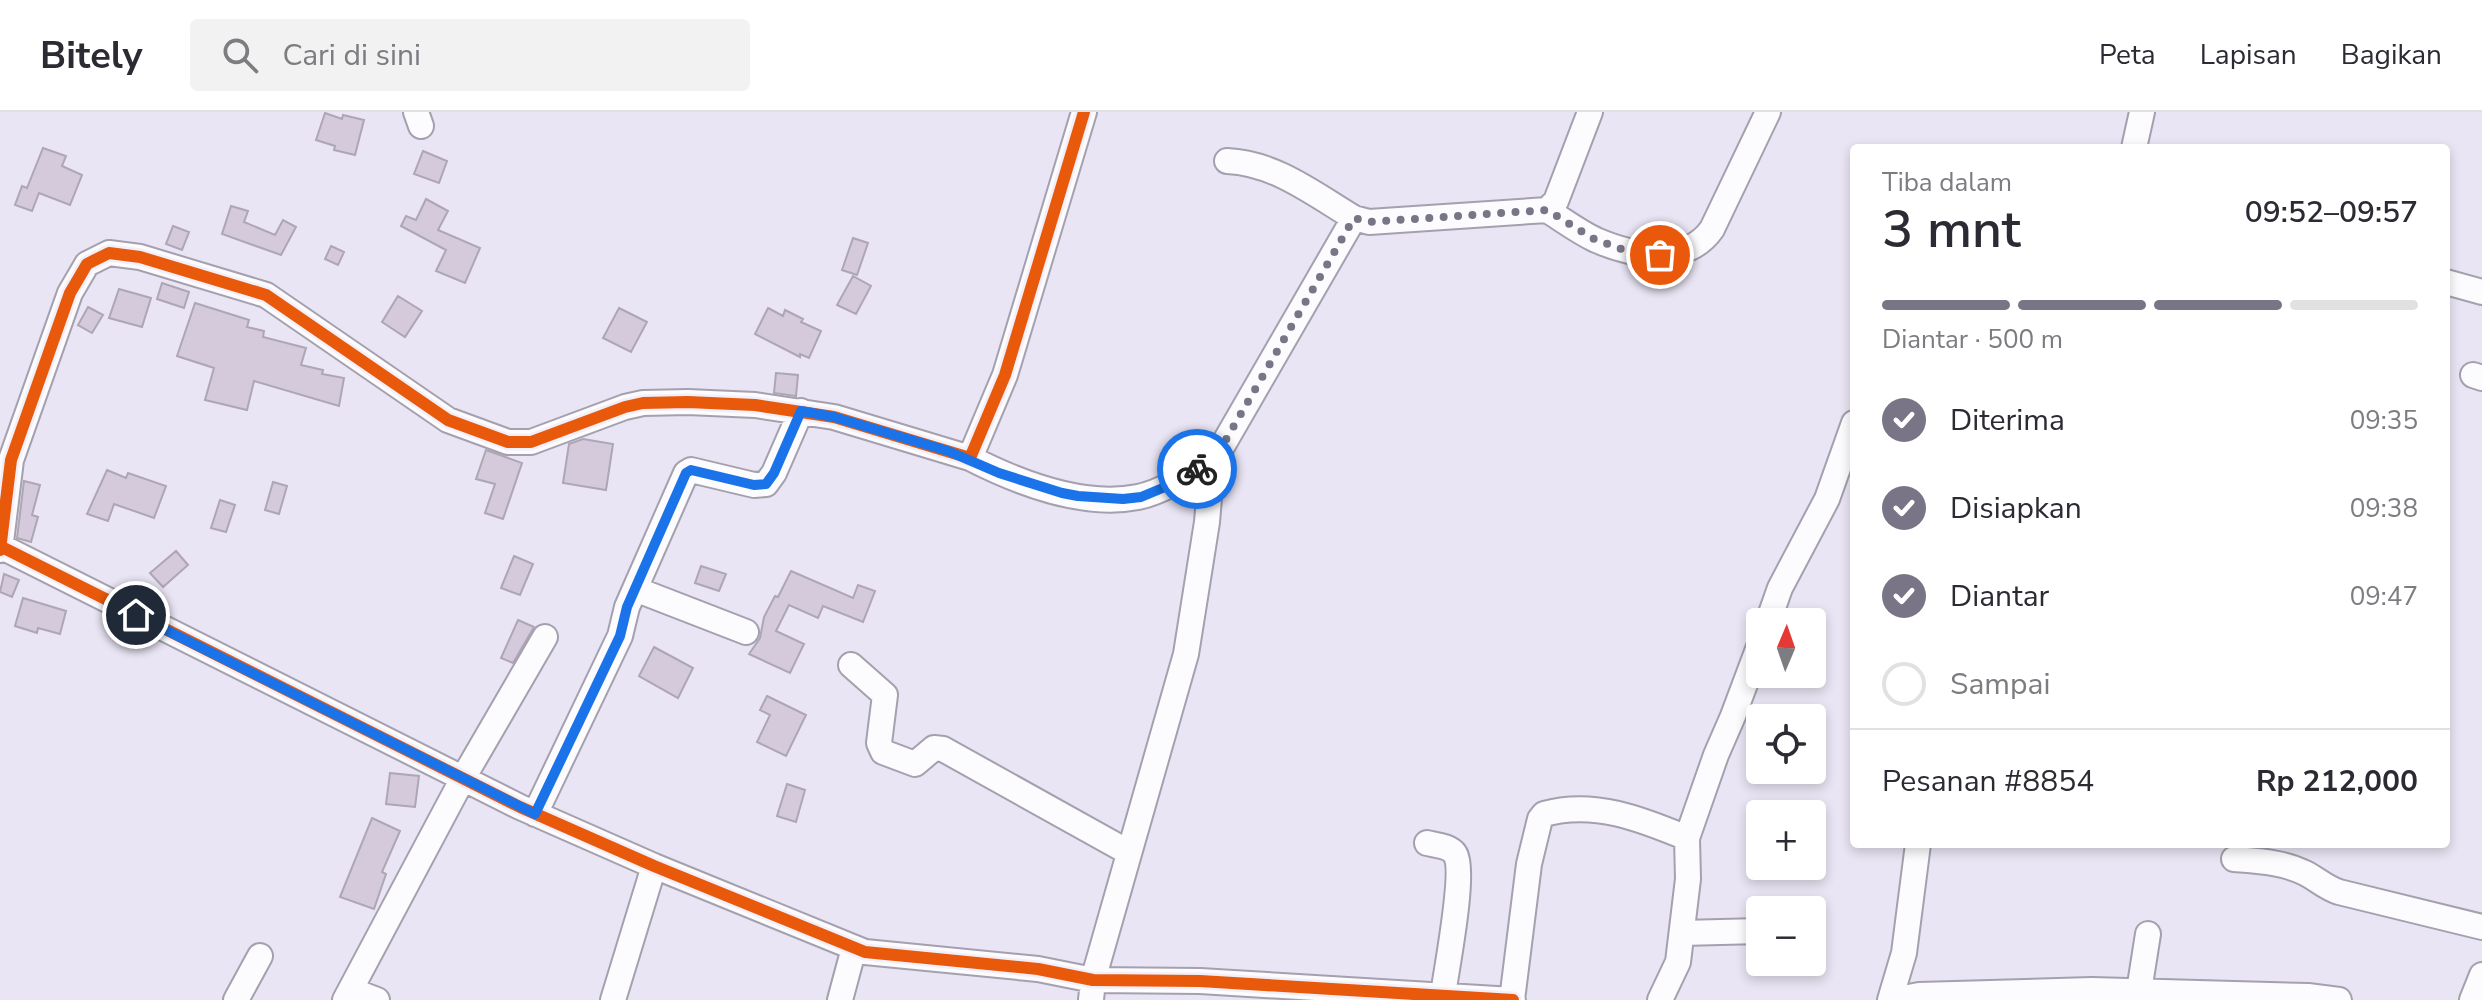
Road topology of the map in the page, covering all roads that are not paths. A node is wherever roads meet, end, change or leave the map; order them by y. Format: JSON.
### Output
{"nodes":[{"id":1,"x":1084,"y":112,"type":"edge"},
{"id":2,"x":1590,"y":112,"type":"edge"},
{"id":3,"x":1768,"y":112,"type":"edge"},
{"id":4,"x":2142,"y":112,"type":"edge"},
{"id":5,"x":2135,"y":144,"type":"edge"},
{"id":6,"x":1227,"y":161,"type":"dead end"},
{"id":7,"x":1547,"y":210,"type":"junction"},
{"id":8,"x":1354,"y":218,"type":"junction"},
{"id":9,"x":2450,"y":283,"type":"edge"},
{"id":10,"x":2482,"y":292,"type":"edge"},
{"id":11,"x":801,"y":411,"type":"junction"},
{"id":12,"x":1850,"y":434,"type":"edge"},
{"id":13,"x":1216,"y":457,"type":"junction"},
{"id":14,"x":970,"y":458,"type":"junction"},
{"id":15,"x":0,"y":548,"type":"edge"},
{"id":16,"x":635,"y":589,"type":"junction"},
{"id":17,"x":1773,"y":608,"type":"edge"},
{"id":18,"x":746,"y":632,"type":"dead end"},
{"id":19,"x":545,"y":637,"type":"dead end"},
{"id":20,"x":851,"y":665,"type":"dead end"},
{"id":21,"x":1746,"y":679,"type":"edge"},
{"id":22,"x":462,"y":780,"type":"junction"},
{"id":23,"x":535,"y":814,"type":"junction"},
{"id":24,"x":1687,"y":838,"type":"junction"},
{"id":25,"x":1427,"y":843,"type":"dead end"},
{"id":26,"x":1917,"y":848,"type":"edge"},
{"id":27,"x":1128,"y":852,"type":"junction"},
{"id":28,"x":2234,"y":859,"type":"dead end"},
{"id":29,"x":654,"y":866,"type":"junction"},
{"id":30,"x":2482,"y":927,"type":"edge"},
{"id":31,"x":1746,"y":931,"type":"edge"},
{"id":32,"x":1682,"y":933,"type":"junction"},
{"id":33,"x":2148,"y":934,"type":"dead end"},
{"id":34,"x":854,"y":948,"type":"junction"},
{"id":35,"x":260,"y":956,"type":"dead end"},
{"id":36,"x":2482,"y":975,"type":"edge"},
{"id":37,"x":1092,"y":990,"type":"edge"},
{"id":38,"x":2139,"y":991,"type":"junction"},
{"id":39,"x":348,"y":995,"type":"edge"},
{"id":40,"x":1443,"y":995,"type":"junction"},
{"id":41,"x":236,"y":1000,"type":"edge"},
{"id":42,"x":377,"y":1000,"type":"edge"},
{"id":43,"x":613,"y":1000,"type":"edge"},
{"id":44,"x":840,"y":1000,"type":"edge"},
{"id":45,"x":1512,"y":1000,"type":"edge"},
{"id":46,"x":1660,"y":1000,"type":"edge"},
{"id":47,"x":1891,"y":1000,"type":"edge"},
{"id":48,"x":2339,"y":1000,"type":"edge"},
{"id":49,"x":2472,"y":1000,"type":"edge"}],
"edges":[{"from":1,"to":14,"type":"street"},
{"from":2,"to":7,"type":"street"},
{"from":3,"to":7,"type":"street"},
{"from":4,"to":5,"type":"street"},
{"from":6,"to":8,"type":"street"},
{"from":7,"to":8,"type":"street"},
{"from":8,"to":13,"type":"street"},
{"from":9,"to":10,"type":"street"},
{"from":11,"to":14,"type":"street"},
{"from":11,"to":15,"type":"street"},
{"from":11,"to":16,"type":"street"},
{"from":12,"to":17,"type":"street"},
{"from":13,"to":14,"type":"street"},
{"from":13,"to":27,"type":"street"},
{"from":15,"to":22,"type":"street"},
{"from":16,"to":18,"type":"street"},
{"from":16,"to":23,"type":"street"},
{"from":19,"to":22,"type":"street"},
{"from":20,"to":27,"type":"street"},
{"from":21,"to":24,"type":"street"},
{"from":22,"to":23,"type":"street"},
{"from":22,"to":39,"type":"street"},
{"from":23,"to":29,"type":"street"},
{"from":24,"to":32,"type":"street"},
{"from":24,"to":45,"type":"street"},
{"from":25,"to":40,"type":"street"},
{"from":26,"to":47,"type":"street"},
{"from":27,"to":37,"type":"street"},
{"from":28,"to":30,"type":"street"},
{"from":29,"to":34,"type":"street"},
{"from":29,"to":43,"type":"street"},
{"from":31,"to":32,"type":"street"},
{"from":32,"to":46,"type":"street"},
{"from":33,"to":38,"type":"street"},
{"from":34,"to":37,"type":"street"},
{"from":34,"to":44,"type":"street"},
{"from":35,"to":41,"type":"street"},
{"from":36,"to":49,"type":"street"},
{"from":37,"to":40,"type":"street"},
{"from":38,"to":47,"type":"street"},
{"from":38,"to":48,"type":"street"},
{"from":39,"to":42,"type":"street"},
{"from":40,"to":45,"type":"street"}]}
